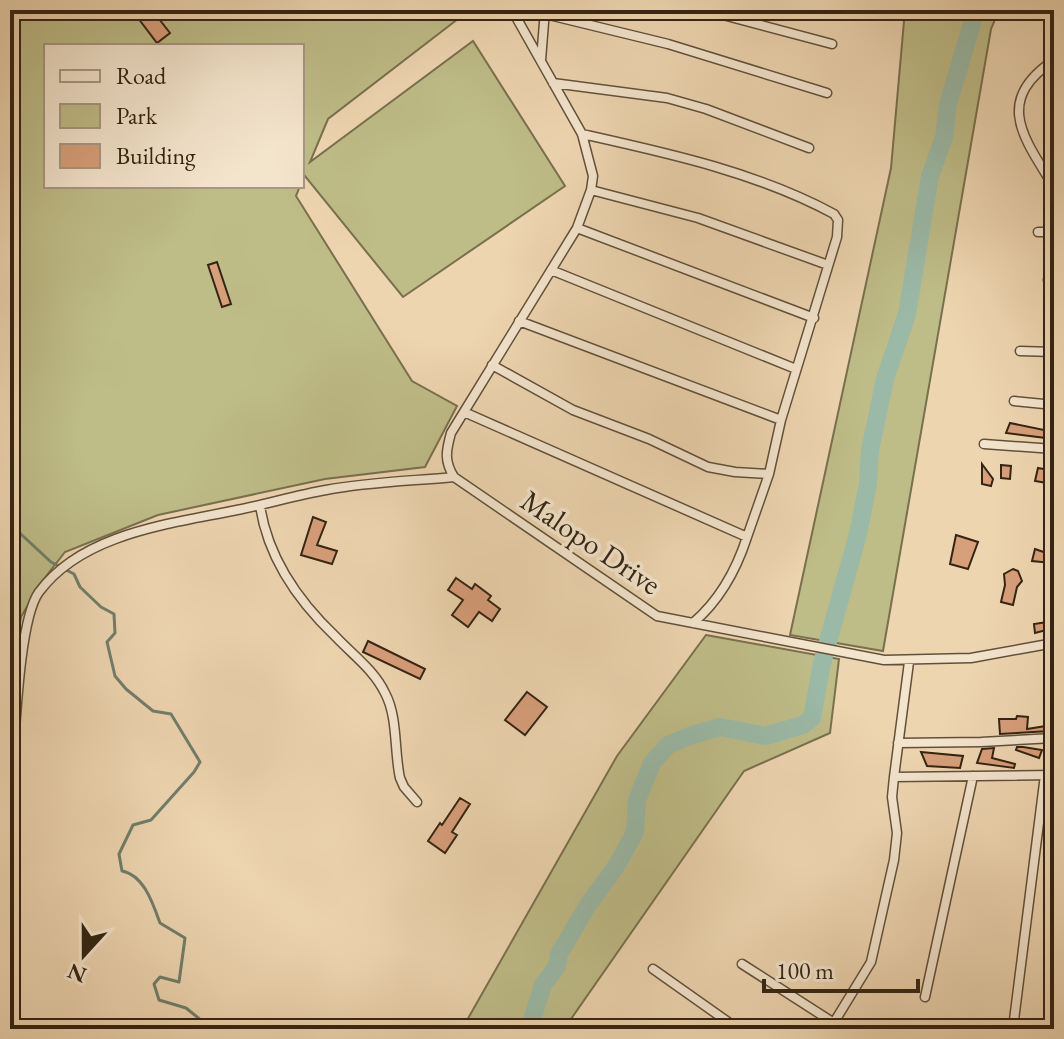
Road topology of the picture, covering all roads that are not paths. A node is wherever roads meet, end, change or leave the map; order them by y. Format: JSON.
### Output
{"nodes":[{"id":1,"x":512,"y":10,"type":"edge"},
{"id":2,"x":712,"y":10,"type":"edge"},
{"id":3,"x":545,"y":12,"type":"edge"},
{"id":4,"x":832,"y":44,"type":"dead end"},
{"id":5,"x":1054,"y":60,"type":"edge"},
{"id":6,"x":541,"y":61,"type":"junction"},
{"id":7,"x":553,"y":83,"type":"junction"},
{"id":8,"x":827,"y":93,"type":"dead end"},
{"id":9,"x":582,"y":134,"type":"junction"},
{"id":10,"x":809,"y":148,"type":"dead end"},
{"id":11,"x":1054,"y":187,"type":"edge"},
{"id":12,"x":591,"y":190,"type":"junction"},
{"id":13,"x":577,"y":228,"type":"junction"},
{"id":14,"x":1038,"y":232,"type":"dead end"},
{"id":15,"x":1054,"y":232,"type":"edge"},
{"id":16,"x":828,"y":265,"type":"junction"},
{"id":17,"x":551,"y":270,"type":"junction"},
{"id":18,"x":814,"y":318,"type":"junction"},
{"id":19,"x":519,"y":321,"type":"junction"},
{"id":20,"x":1020,"y":351,"type":"dead end"},
{"id":21,"x":1054,"y":352,"type":"edge"},
{"id":22,"x":492,"y":365,"type":"junction"},
{"id":23,"x":796,"y":369,"type":"junction"},
{"id":24,"x":1014,"y":401,"type":"dead end"},
{"id":25,"x":1054,"y":405,"type":"edge"},
{"id":26,"x":464,"y":412,"type":"junction"},
{"id":27,"x":781,"y":420,"type":"junction"},
{"id":28,"x":984,"y":444,"type":"dead end"},
{"id":29,"x":1054,"y":449,"type":"edge"},
{"id":30,"x":769,"y":474,"type":"junction"},
{"id":31,"x":454,"y":477,"type":"junction"},
{"id":32,"x":260,"y":506,"type":"junction"},
{"id":33,"x":747,"y":537,"type":"junction"},
{"id":34,"x":693,"y":623,"type":"junction"},
{"id":35,"x":1054,"y":643,"type":"edge"},
{"id":36,"x":909,"y":662,"type":"junction"},
{"id":37,"x":1054,"y":738,"type":"edge"},
{"id":38,"x":898,"y":743,"type":"junction"},
{"id":39,"x":1049,"y":775,"type":"edge"},
{"id":40,"x":973,"y":776,"type":"junction"},
{"id":41,"x":894,"y":777,"type":"junction"},
{"id":42,"x":10,"y":797,"type":"edge"},
{"id":43,"x":417,"y":802,"type":"dead end"},
{"id":44,"x":742,"y":964,"type":"dead end"},
{"id":45,"x":653,"y":969,"type":"dead end"},
{"id":46,"x":925,"y":997,"type":"dead end"},
{"id":47,"x":832,"y":1026,"type":"edge"},
{"id":48,"x":1013,"y":1028,"type":"edge"},
{"id":49,"x":738,"y":1029,"type":"edge"}],
"edges":[{"from":1,"to":6,"type":"street"},
{"from":2,"to":4,"type":"street"},
{"from":3,"to":6,"type":"street"},
{"from":3,"to":8,"type":"street"},
{"from":5,"to":11,"type":"street"},
{"from":6,"to":7,"type":"street"},
{"from":7,"to":9,"type":"street"},
{"from":7,"to":10,"type":"street"},
{"from":9,"to":12,"type":"street"},
{"from":9,"to":16,"type":"street"},
{"from":12,"to":13,"type":"street"},
{"from":12,"to":16,"type":"street"},
{"from":13,"to":17,"type":"street"},
{"from":13,"to":18,"type":"street"},
{"from":14,"to":15,"type":"street"},
{"from":16,"to":18,"type":"street"},
{"from":17,"to":19,"type":"street"},
{"from":17,"to":23,"type":"street"},
{"from":18,"to":23,"type":"street"},
{"from":19,"to":22,"type":"street"},
{"from":19,"to":27,"type":"street"},
{"from":20,"to":21,"type":"street"},
{"from":22,"to":26,"type":"street"},
{"from":22,"to":30,"type":"street"},
{"from":23,"to":27,"type":"street"},
{"from":24,"to":25,"type":"street"},
{"from":26,"to":31,"type":"street"},
{"from":26,"to":33,"type":"street"},
{"from":27,"to":30,"type":"street"},
{"from":28,"to":29,"type":"street"},
{"from":30,"to":33,"type":"street"},
{"from":31,"to":32,"type":"street"},
{"from":31,"to":34,"type":"street","name":"Malopo Drive"},
{"from":32,"to":42,"type":"street"},
{"from":32,"to":43,"type":"street"},
{"from":33,"to":34,"type":"street"},
{"from":34,"to":36,"type":"street","name":"Malopo Drive"},
{"from":35,"to":36,"type":"street","name":"Malopo Drive"},
{"from":36,"to":38,"type":"street"},
{"from":37,"to":38,"type":"street"},
{"from":38,"to":41,"type":"street"},
{"from":39,"to":40,"type":"street"},
{"from":39,"to":48,"type":"street"},
{"from":40,"to":41,"type":"street"},
{"from":40,"to":46,"type":"street"},
{"from":41,"to":47,"type":"street"},
{"from":44,"to":47,"type":"street"},
{"from":45,"to":49,"type":"street"}]}
